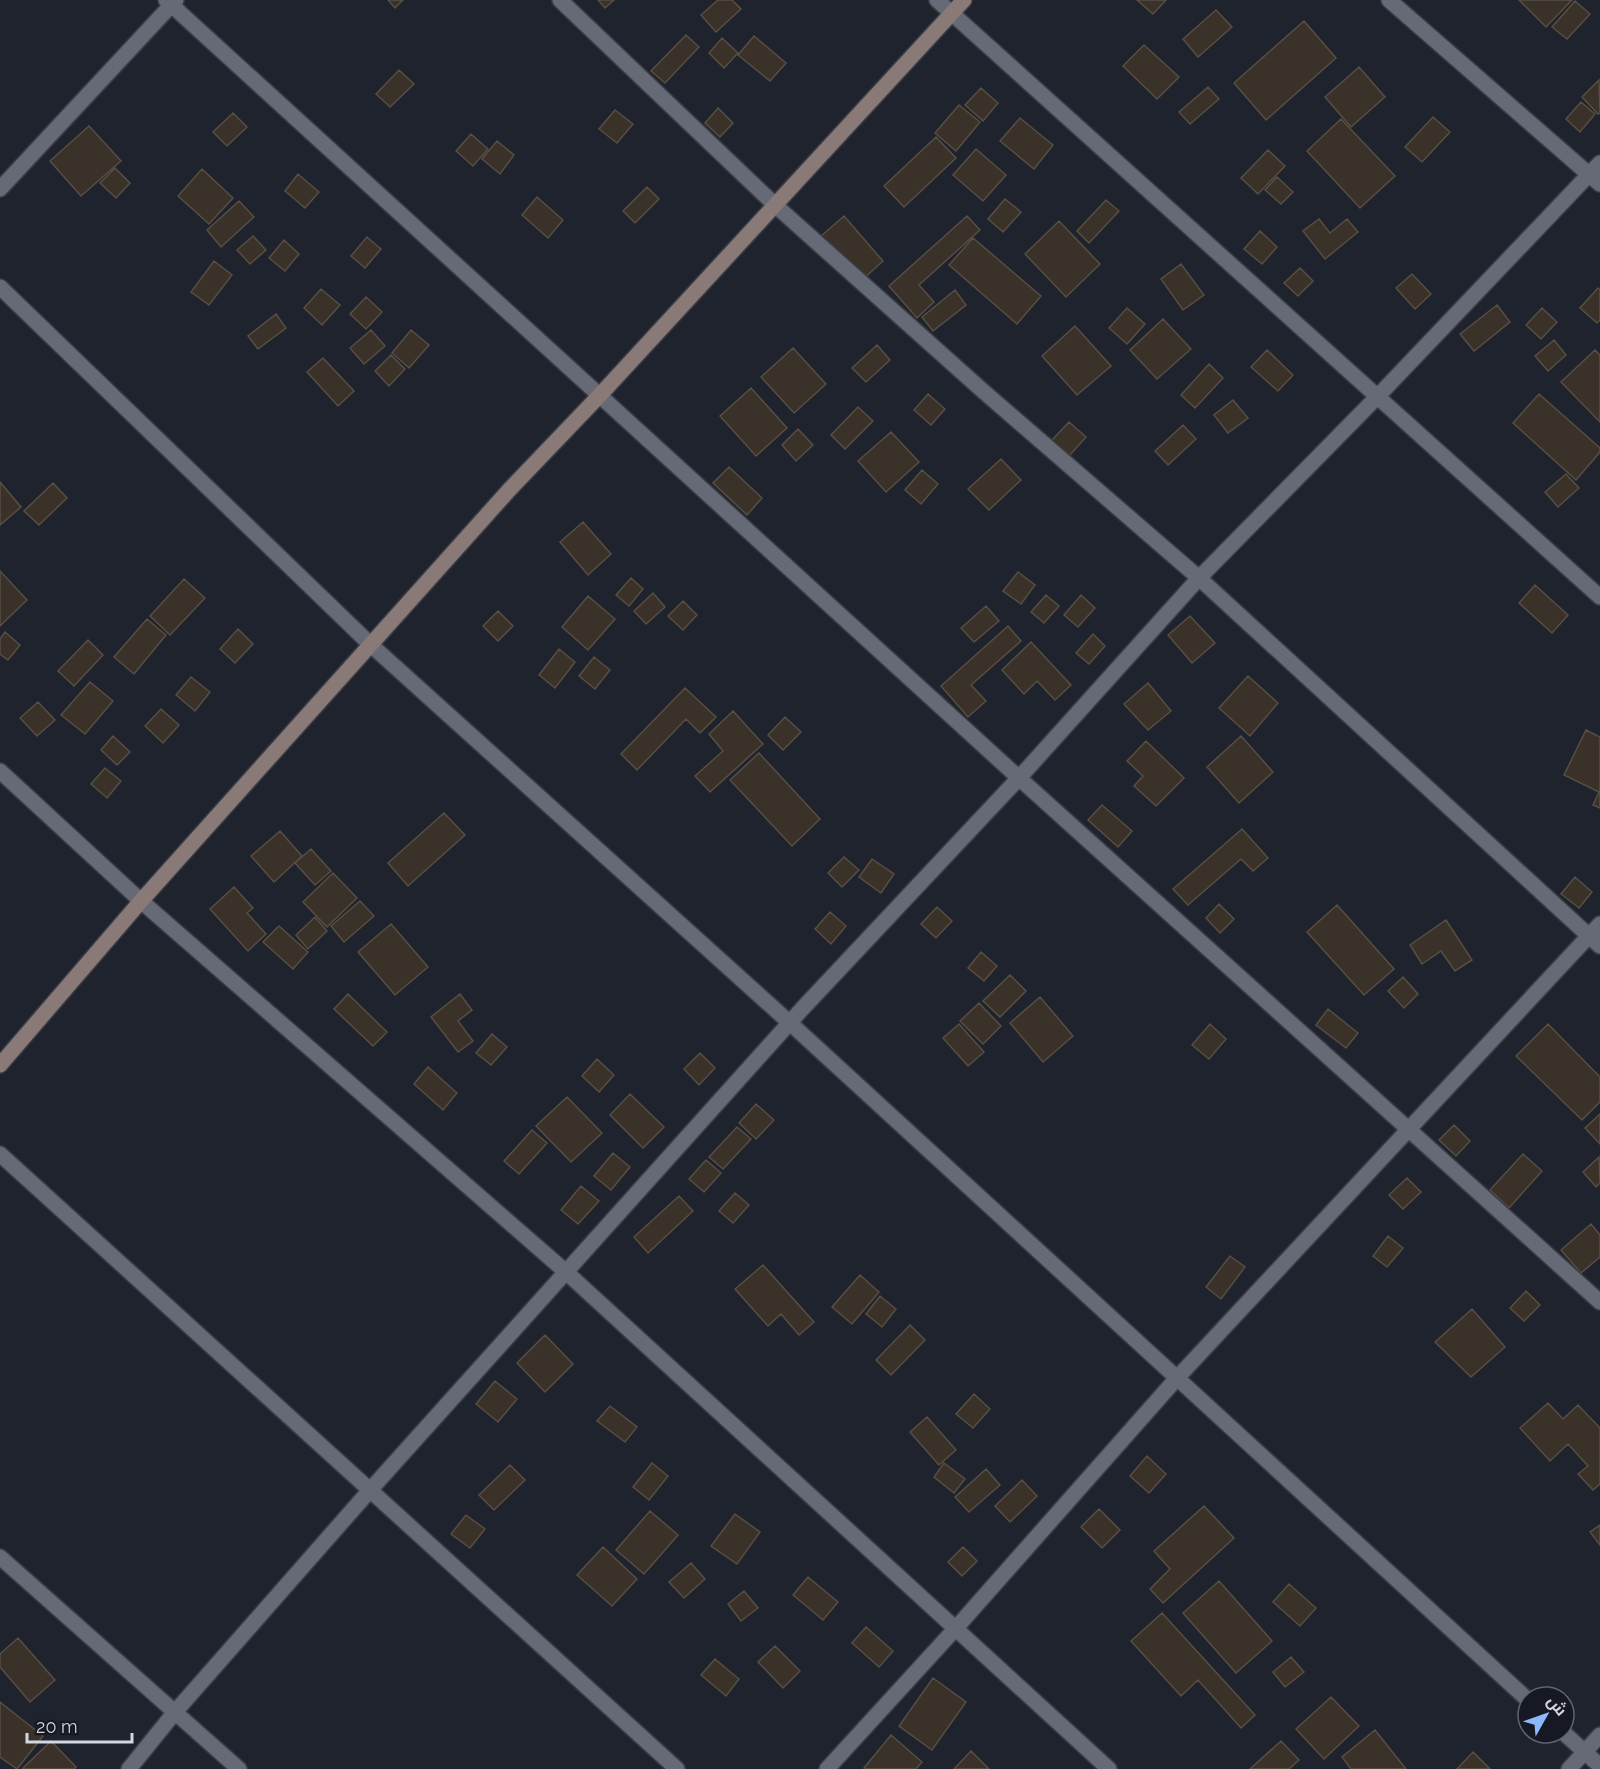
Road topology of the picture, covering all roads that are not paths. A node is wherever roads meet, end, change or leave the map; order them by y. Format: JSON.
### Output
{"nodes":[{"id":1,"x":560,"y":0,"type":"edge"},
{"id":2,"x":937,"y":0,"type":"edge"},
{"id":3,"x":964,"y":0,"type":"edge"},
{"id":4,"x":1389,"y":0,"type":"edge"},
{"id":5,"x":171,"y":2,"type":"edge"},
{"id":6,"x":952,"y":14,"type":"junction"},
{"id":7,"x":1600,"y":163,"type":"edge"},
{"id":8,"x":1595,"y":179,"type":"edge"},
{"id":9,"x":0,"y":189,"type":"edge"},
{"id":10,"x":775,"y":205,"type":"junction"},
{"id":11,"x":0,"y":287,"type":"edge"},
{"id":12,"x":600,"y":395,"type":"junction"},
{"id":13,"x":1378,"y":396,"type":"junction"},
{"id":14,"x":1199,"y":578,"type":"junction"},
{"id":15,"x":1600,"y":597,"type":"edge"},
{"id":16,"x":371,"y":645,"type":"junction"},
{"id":17,"x":0,"y":771,"type":"edge"},
{"id":18,"x":1020,"y":777,"type":"junction"},
{"id":19,"x":141,"y":901,"type":"junction"},
{"id":20,"x":1600,"y":924,"type":"edge"},
{"id":21,"x":1594,"y":941,"type":"edge"},
{"id":22,"x":790,"y":1023,"type":"junction"},
{"id":23,"x":0,"y":1065,"type":"edge"},
{"id":24,"x":1408,"y":1128,"type":"junction"},
{"id":25,"x":0,"y":1154,"type":"edge"},
{"id":26,"x":566,"y":1272,"type":"junction"},
{"id":27,"x":1600,"y":1302,"type":"edge"},
{"id":28,"x":1177,"y":1378,"type":"junction"},
{"id":29,"x":371,"y":1489,"type":"junction"},
{"id":30,"x":0,"y":1557,"type":"edge"},
{"id":31,"x":957,"y":1628,"type":"junction"},
{"id":32,"x":1516,"y":1689,"type":"edge"},
{"id":33,"x":175,"y":1712,"type":"junction"},
{"id":34,"x":1600,"y":1735,"type":"edge"},
{"id":35,"x":1576,"y":1744,"type":"edge"},
{"id":36,"x":1585,"y":1752,"type":"junction"},
{"id":37,"x":1600,"y":1766,"type":"edge"},
{"id":38,"x":129,"y":1769,"type":"edge"},
{"id":39,"x":239,"y":1769,"type":"edge"},
{"id":40,"x":677,"y":1769,"type":"edge"},
{"id":41,"x":827,"y":1769,"type":"edge"},
{"id":42,"x":1109,"y":1769,"type":"edge"},
{"id":43,"x":1569,"y":1769,"type":"edge"}],
"edges":[{"from":1,"to":10,"type":"street"},
{"from":2,"to":6,"type":"street"},
{"from":3,"to":6,"type":"street"},
{"from":4,"to":8,"type":"street"},
{"from":5,"to":9,"type":"street"},
{"from":5,"to":12,"type":"street"},
{"from":6,"to":10,"type":"street"},
{"from":6,"to":13,"type":"street"},
{"from":7,"to":8,"type":"street"},
{"from":8,"to":13,"type":"street"},
{"from":10,"to":12,"type":"street"},
{"from":10,"to":14,"type":"street"},
{"from":11,"to":16,"type":"street"},
{"from":12,"to":16,"type":"street"},
{"from":12,"to":18,"type":"street"},
{"from":13,"to":14,"type":"street"},
{"from":13,"to":15,"type":"street"},
{"from":14,"to":18,"type":"street"},
{"from":14,"to":21,"type":"street"},
{"from":16,"to":19,"type":"street"},
{"from":16,"to":22,"type":"street"},
{"from":17,"to":19,"type":"street"},
{"from":18,"to":22,"type":"street"},
{"from":18,"to":24,"type":"street"},
{"from":19,"to":23,"type":"street"},
{"from":19,"to":26,"type":"street"},
{"from":20,"to":21,"type":"street"},
{"from":21,"to":24,"type":"street"},
{"from":22,"to":26,"type":"street"},
{"from":22,"to":28,"type":"street"},
{"from":24,"to":27,"type":"street"},
{"from":24,"to":28,"type":"street"},
{"from":25,"to":29,"type":"street"},
{"from":26,"to":29,"type":"street"},
{"from":26,"to":31,"type":"street"},
{"from":28,"to":31,"type":"street"},
{"from":28,"to":32,"type":"street"},
{"from":29,"to":33,"type":"street"},
{"from":29,"to":40,"type":"street"},
{"from":30,"to":33,"type":"street"},
{"from":31,"to":41,"type":"street"},
{"from":31,"to":42,"type":"street"},
{"from":33,"to":38,"type":"street"},
{"from":33,"to":39,"type":"street"},
{"from":34,"to":36,"type":"street"},
{"from":35,"to":36,"type":"street"},
{"from":36,"to":37,"type":"street"},
{"from":36,"to":43,"type":"street"}]}
